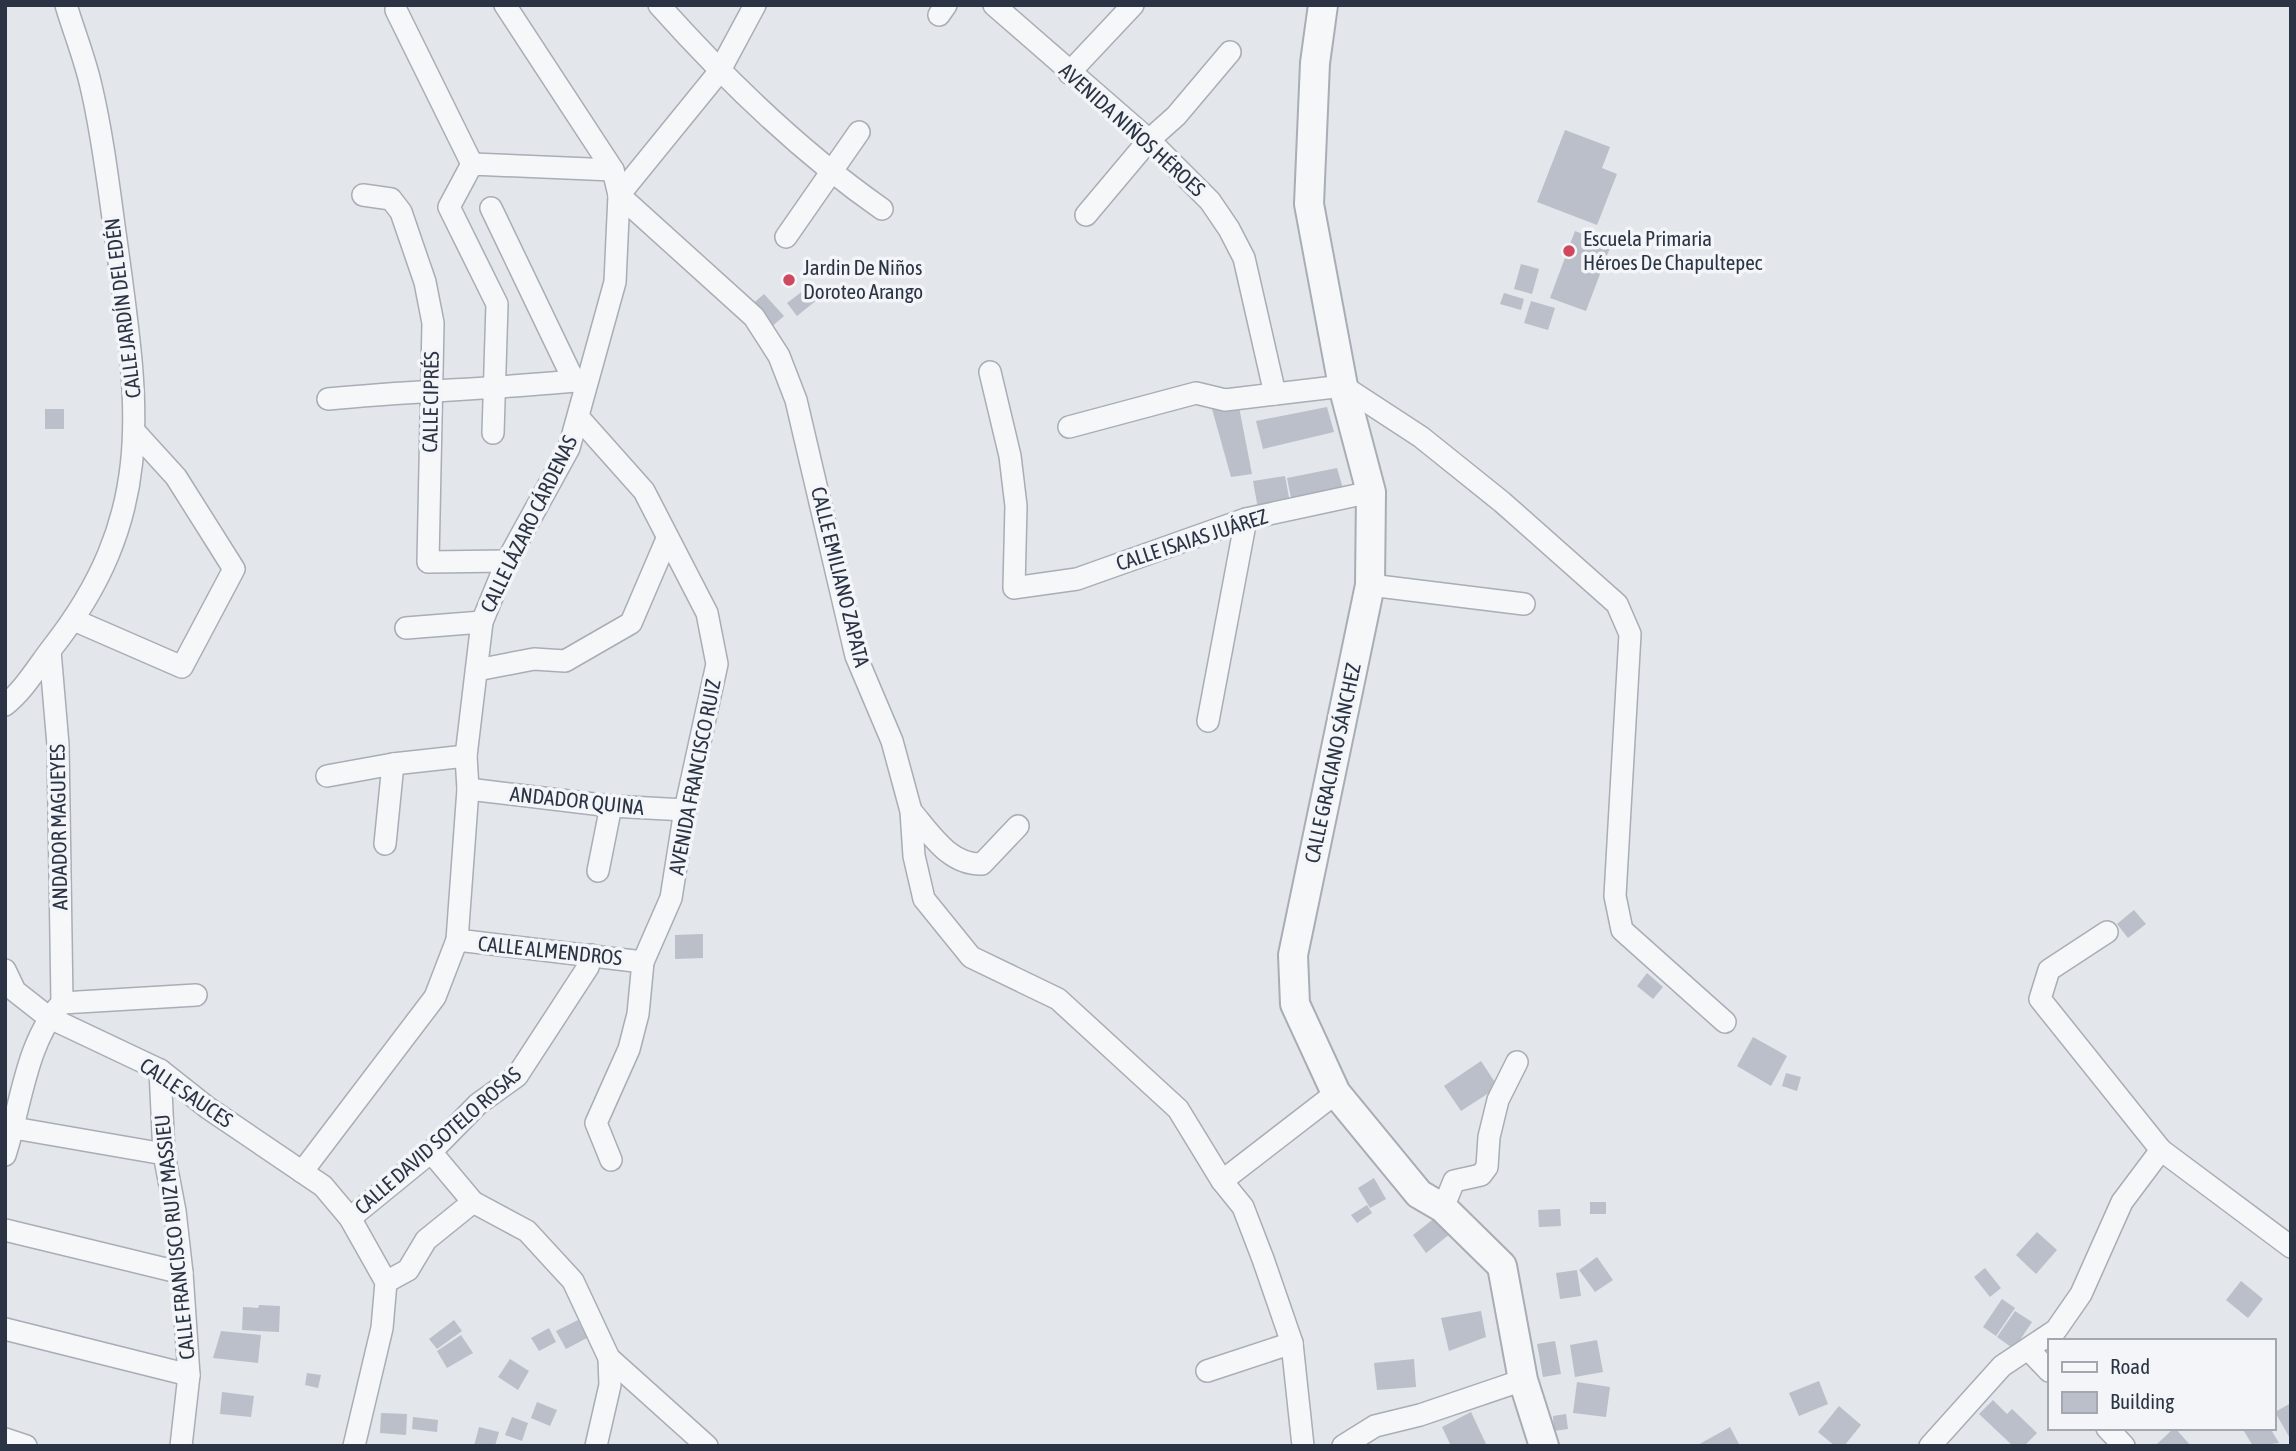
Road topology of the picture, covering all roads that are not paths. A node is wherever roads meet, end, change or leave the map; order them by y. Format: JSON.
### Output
{"nodes":[{"id":1,"x":66,"y":5,"type":"edge"},
{"id":2,"x":505,"y":5,"type":"edge"},
{"id":3,"x":659,"y":5,"type":"edge"},
{"id":4,"x":755,"y":5,"type":"edge"},
{"id":5,"x":994,"y":5,"type":"edge"},
{"id":6,"x":1133,"y":5,"type":"edge"},
{"id":7,"x":1322,"y":5,"type":"edge"},
{"id":8,"x":396,"y":10,"type":"dead end"},
{"id":9,"x":1230,"y":52,"type":"dead end"},
{"id":10,"x":719,"y":72,"type":"junction"},
{"id":11,"x":1069,"y":73,"type":"junction"},
{"id":12,"x":859,"y":132,"type":"dead end"},
{"id":13,"x":1149,"y":140,"type":"junction"},
{"id":14,"x":472,"y":164,"type":"junction"},
{"id":15,"x":613,"y":170,"type":"junction"},
{"id":16,"x":828,"y":172,"type":"junction"},
{"id":17,"x":363,"y":195,"type":"dead end"},
{"id":18,"x":619,"y":195,"type":"junction"},
{"id":19,"x":491,"y":208,"type":"dead end"},
{"id":20,"x":882,"y":209,"type":"dead end"},
{"id":21,"x":1086,"y":215,"type":"dead end"},
{"id":22,"x":786,"y":237,"type":"dead end"},
{"id":23,"x":990,"y":372,"type":"dead end"},
{"id":24,"x":579,"y":382,"type":"junction"},
{"id":25,"x":1343,"y":386,"type":"junction"},
{"id":26,"x":492,"y":389,"type":"junction"},
{"id":27,"x":430,"y":390,"type":"junction"},
{"id":28,"x":1275,"y":394,"type":"junction"},
{"id":29,"x":327,"y":399,"type":"dead end"},
{"id":30,"x":579,"y":418,"type":"junction"},
{"id":31,"x":1069,"y":427,"type":"dead end"},
{"id":32,"x":135,"y":432,"type":"junction"},
{"id":33,"x":493,"y":433,"type":"dead end"},
{"id":34,"x":1371,"y":492,"type":"junction"},
{"id":35,"x":1246,"y":519,"type":"junction"},
{"id":36,"x":667,"y":539,"type":"junction"},
{"id":37,"x":507,"y":561,"type":"junction"},
{"id":38,"x":1370,"y":584,"type":"junction"},
{"id":39,"x":1524,"y":604,"type":"dead end"},
{"id":40,"x":74,"y":620,"type":"junction"},
{"id":41,"x":482,"y":622,"type":"junction"},
{"id":42,"x":406,"y":628,"type":"dead end"},
{"id":43,"x":50,"y":651,"type":"junction"},
{"id":44,"x":477,"y":670,"type":"junction"},
{"id":45,"x":5,"y":705,"type":"edge"},
{"id":46,"x":1208,"y":721,"type":"dead end"},
{"id":47,"x":466,"y":756,"type":"junction"},
{"id":48,"x":393,"y":764,"type":"junction"},
{"id":49,"x":327,"y":776,"type":"dead end"},
{"id":50,"x":468,"y":789,"type":"junction"},
{"id":51,"x":611,"y":806,"type":"junction"},
{"id":52,"x":685,"y":810,"type":"junction"},
{"id":53,"x":911,"y":811,"type":"junction"},
{"id":54,"x":1018,"y":826,"type":"dead end"},
{"id":55,"x":385,"y":844,"type":"dead end"},
{"id":56,"x":598,"y":871,"type":"dead end"},
{"id":57,"x":2107,"y":932,"type":"dead end"},
{"id":58,"x":457,"y":940,"type":"junction"},
{"id":59,"x":591,"y":955,"type":"junction"},
{"id":60,"x":643,"y":962,"type":"junction"},
{"id":61,"x":5,"y":970,"type":"edge"},
{"id":62,"x":196,"y":995,"type":"dead end"},
{"id":63,"x":55,"y":1010,"type":"junction"},
{"id":64,"x":1725,"y":1022,"type":"dead end"},
{"id":65,"x":1517,"y":1062,"type":"dead end"},
{"id":66,"x":160,"y":1070,"type":"junction"},
{"id":67,"x":1336,"y":1093,"type":"junction"},
{"id":68,"x":14,"y":1128,"type":"junction"},
{"id":69,"x":2161,"y":1150,"type":"junction"},
{"id":70,"x":430,"y":1152,"type":"junction"},
{"id":71,"x":164,"y":1154,"type":"junction"},
{"id":72,"x":5,"y":1155,"type":"edge"},
{"id":73,"x":611,"y":1160,"type":"dead end"},
{"id":74,"x":302,"y":1172,"type":"junction"},
{"id":75,"x":1222,"y":1181,"type":"junction"},
{"id":76,"x":473,"y":1202,"type":"junction"},
{"id":77,"x":1443,"y":1208,"type":"junction"},
{"id":78,"x":350,"y":1218,"type":"junction"},
{"id":79,"x":5,"y":1230,"type":"edge"},
{"id":80,"x":2291,"y":1247,"type":"edge"},
{"id":81,"x":183,"y":1273,"type":"junction"},
{"id":82,"x":386,"y":1282,"type":"junction"},
{"id":83,"x":5,"y":1329,"type":"edge"},
{"id":84,"x":1292,"y":1343,"type":"junction"},
{"id":85,"x":2029,"y":1350,"type":"junction"},
{"id":86,"x":609,"y":1358,"type":"junction"},
{"id":87,"x":2048,"y":1370,"type":"edge"},
{"id":88,"x":1207,"y":1371,"type":"dead end"},
{"id":89,"x":188,"y":1375,"type":"junction"},
{"id":90,"x":1523,"y":1380,"type":"junction"},
{"id":91,"x":2108,"y":1430,"type":"edge"},
{"id":92,"x":5,"y":1439,"type":"edge"},
{"id":93,"x":26,"y":1446,"type":"edge"},
{"id":94,"x":181,"y":1446,"type":"edge"},
{"id":95,"x":354,"y":1446,"type":"edge"},
{"id":96,"x":596,"y":1446,"type":"edge"},
{"id":97,"x":707,"y":1446,"type":"edge"},
{"id":98,"x":1303,"y":1446,"type":"edge"},
{"id":99,"x":1343,"y":1446,"type":"edge"},
{"id":100,"x":1544,"y":1446,"type":"edge"},
{"id":101,"x":1930,"y":1446,"type":"edge"},
{"id":102,"x":2124,"y":1446,"type":"edge"}],
"edges":[{"from":1,"to":32,"type":"street","name":"CALLE JARDÍN DEL EDÉN"},
{"from":2,"to":15,"type":"street","name":"CALLE LÁZARO CÁRDENAS"},
{"from":3,"to":10,"type":"street"},
{"from":4,"to":10,"type":"street"},
{"from":5,"to":11,"type":"street","name":"AVENIDA NIÑOS HÉROES"},
{"from":6,"to":11,"type":"street"},
{"from":7,"to":25,"type":"street","name":"CALLE GRACIANO SÁNCHEZ"},
{"from":8,"to":14,"type":"street"},
{"from":9,"to":13,"type":"street"},
{"from":10,"to":16,"type":"street"},
{"from":10,"to":18,"type":"street"},
{"from":11,"to":13,"type":"street","name":"AVENIDA NIÑOS HÉROES"},
{"from":12,"to":16,"type":"street"},
{"from":13,"to":21,"type":"street"},
{"from":13,"to":28,"type":"street","name":"AVENIDA NIÑOS HÉROES"},
{"from":14,"to":15,"type":"street"},
{"from":14,"to":26,"type":"street"},
{"from":15,"to":18,"type":"street","name":"CALLE LÁZARO CÁRDENAS"},
{"from":16,"to":20,"type":"street"},
{"from":16,"to":22,"type":"street"},
{"from":17,"to":27,"type":"street","name":"CALLE CIPRÉS"},
{"from":18,"to":24,"type":"street","name":"CALLE LÁZARO CÁRDENAS"},
{"from":18,"to":53,"type":"street","name":"CALLE EMILIANO ZAPATA"},
{"from":19,"to":24,"type":"street"},
{"from":23,"to":35,"type":"street","name":"CALLE ISAIAS JUÁREZ"},
{"from":24,"to":26,"type":"street"},
{"from":24,"to":30,"type":"street","name":"CALLE LÁZARO CÁRDENAS"},
{"from":25,"to":28,"type":"street"},
{"from":25,"to":34,"type":"street","name":"CALLE GRACIANO SÁNCHEZ"},
{"from":25,"to":64,"type":"street"},
{"from":26,"to":27,"type":"street"},
{"from":26,"to":33,"type":"street"},
{"from":27,"to":29,"type":"street"},
{"from":27,"to":37,"type":"street","name":"CALLE CIPRÉS"},
{"from":28,"to":31,"type":"street"},
{"from":30,"to":36,"type":"street","name":"AVENIDA FRANCISCO RUIZ"},
{"from":30,"to":37,"type":"street","name":"CALLE LÁZARO CÁRDENAS"},
{"from":32,"to":40,"type":"street","name":"CALLE JARDÍN DEL EDÉN"},
{"from":32,"to":40,"type":"street"},
{"from":34,"to":35,"type":"street","name":"CALLE ISAIAS JUÁREZ"},
{"from":34,"to":38,"type":"street","name":"CALLE GRACIANO SÁNCHEZ"},
{"from":35,"to":46,"type":"street"},
{"from":36,"to":44,"type":"street"},
{"from":36,"to":52,"type":"street","name":"AVENIDA FRANCISCO RUIZ"},
{"from":37,"to":41,"type":"street","name":"CALLE LÁZARO CÁRDENAS"},
{"from":38,"to":39,"type":"street"},
{"from":38,"to":67,"type":"street","name":"CALLE GRACIANO SÁNCHEZ"},
{"from":40,"to":43,"type":"street","name":"CALLE JARDÍN DEL EDÉN"},
{"from":41,"to":42,"type":"street"},
{"from":41,"to":44,"type":"street","name":"CALLE LÁZARO CÁRDENAS"},
{"from":43,"to":45,"type":"street","name":"CALLE JARDÍN DEL EDÉN"},
{"from":43,"to":63,"type":"street","name":"ANDADOR MAGUEYES"},
{"from":44,"to":47,"type":"street","name":"CALLE LÁZARO CÁRDENAS"},
{"from":47,"to":48,"type":"street"},
{"from":47,"to":50,"type":"street","name":"CALLE LÁZARO CÁRDENAS"},
{"from":48,"to":49,"type":"street"},
{"from":48,"to":55,"type":"street"},
{"from":50,"to":51,"type":"street","name":"ANDADOR QUINA"},
{"from":50,"to":58,"type":"street","name":"CALLE LÁZARO CÁRDENAS"},
{"from":51,"to":52,"type":"street","name":"ANDADOR QUINA"},
{"from":51,"to":56,"type":"street"},
{"from":52,"to":60,"type":"street","name":"AVENIDA FRANCISCO RUIZ"},
{"from":53,"to":54,"type":"street"},
{"from":53,"to":75,"type":"street","name":"CALLE EMILIANO ZAPATA"},
{"from":57,"to":69,"type":"street"},
{"from":58,"to":59,"type":"street","name":"CALLE ALMENDROS"},
{"from":58,"to":74,"type":"street","name":"CALLE LÁZARO CÁRDENAS"},
{"from":59,"to":60,"type":"street","name":"CALLE ALMENDROS"},
{"from":59,"to":70,"type":"street","name":"CALLE DAVID SOTELO ROSAS"},
{"from":60,"to":73,"type":"street","name":"AVENIDA FRANCISCO RUIZ"},
{"from":61,"to":63,"type":"street","name":"CALLE SAUCES"},
{"from":62,"to":63,"type":"street"},
{"from":63,"to":66,"type":"street","name":"CALLE SAUCES"},
{"from":63,"to":68,"type":"street"},
{"from":65,"to":77,"type":"street"},
{"from":66,"to":71,"type":"street","name":"CALLE FRANCISCO RUIZ MASSIEU"},
{"from":66,"to":74,"type":"street","name":"CALLE SAUCES"},
{"from":67,"to":75,"type":"street"},
{"from":67,"to":77,"type":"street","name":"CALLE GRACIANO SÁNCHEZ"},
{"from":68,"to":71,"type":"street"},
{"from":68,"to":72,"type":"street"},
{"from":69,"to":80,"type":"street"},
{"from":69,"to":85,"type":"street"},
{"from":70,"to":76,"type":"street"},
{"from":70,"to":78,"type":"street","name":"CALLE DAVID SOTELO ROSAS"},
{"from":71,"to":81,"type":"street","name":"CALLE FRANCISCO RUIZ MASSIEU"},
{"from":74,"to":78,"type":"street","name":"CALLE SAUCES"},
{"from":75,"to":84,"type":"street","name":"CALLE EMILIANO ZAPATA"},
{"from":76,"to":82,"type":"street"},
{"from":76,"to":86,"type":"street"},
{"from":77,"to":90,"type":"street","name":"CALLE GRACIANO SÁNCHEZ"},
{"from":78,"to":82,"type":"street","name":"CALLE SAUCES"},
{"from":79,"to":81,"type":"street"},
{"from":81,"to":89,"type":"street","name":"CALLE FRANCISCO RUIZ MASSIEU"},
{"from":82,"to":95,"type":"street"},
{"from":83,"to":89,"type":"street"},
{"from":84,"to":88,"type":"street"},
{"from":84,"to":98,"type":"street","name":"CALLE EMILIANO ZAPATA"},
{"from":85,"to":87,"type":"street"},
{"from":85,"to":101,"type":"street"},
{"from":86,"to":96,"type":"street"},
{"from":86,"to":97,"type":"street"},
{"from":89,"to":94,"type":"street","name":"CALLE FRANCISCO RUIZ MASSIEU"},
{"from":90,"to":99,"type":"street"},
{"from":90,"to":100,"type":"street","name":"CALLE GRACIANO SÁNCHEZ"},
{"from":91,"to":102,"type":"street"},
{"from":92,"to":93,"type":"street"}]}
